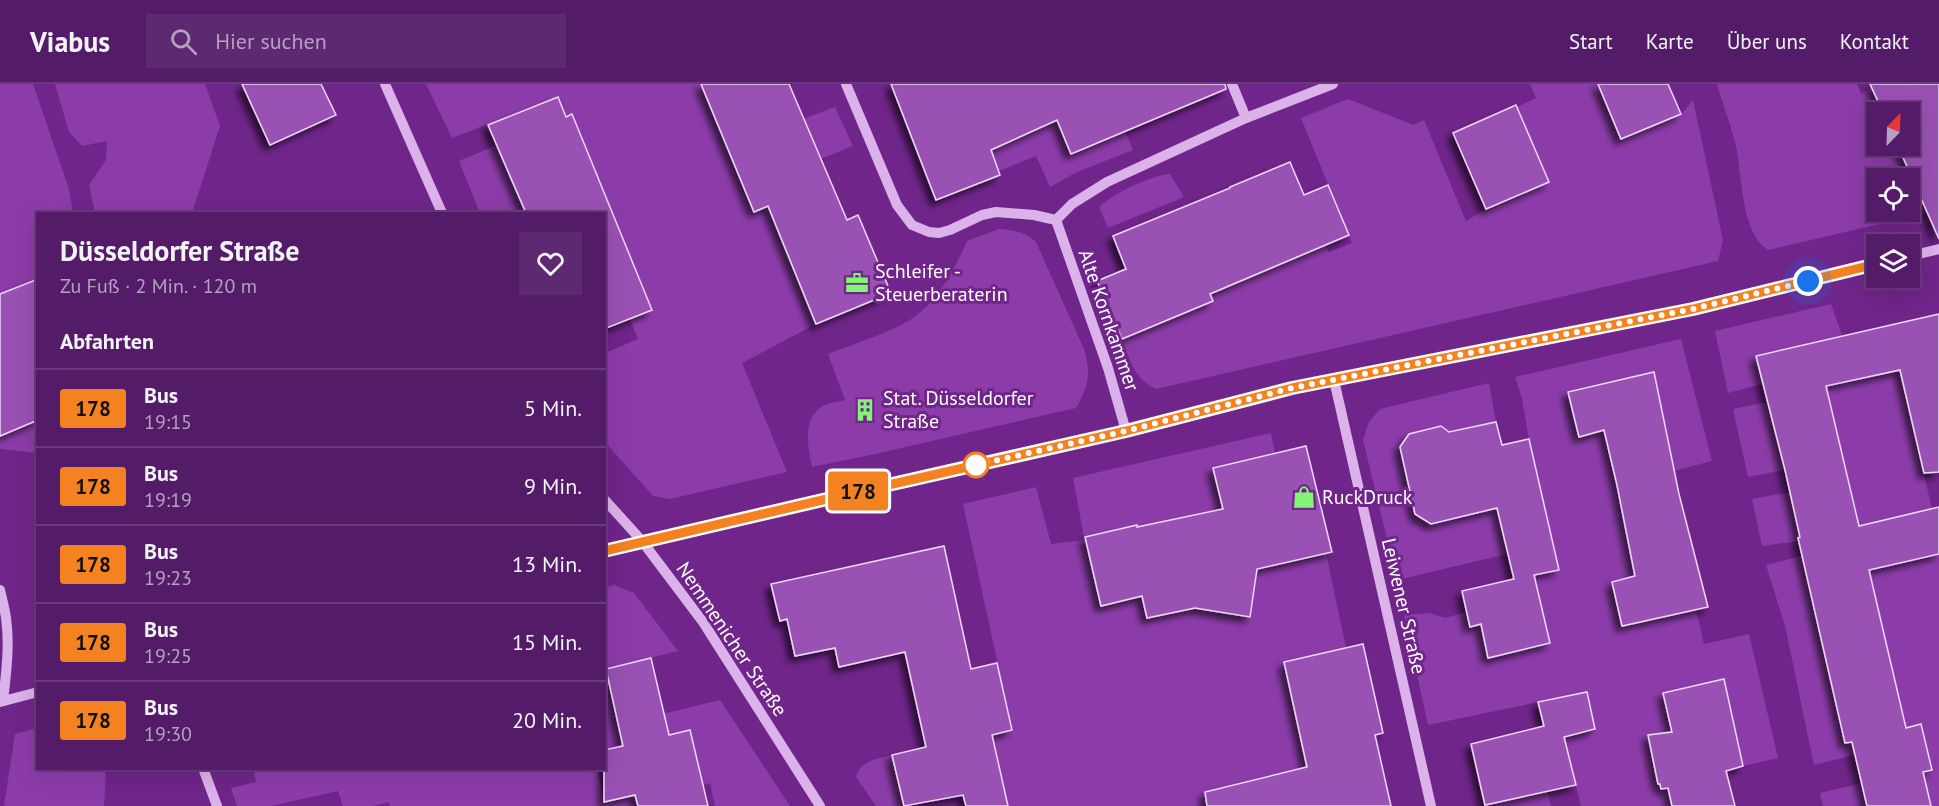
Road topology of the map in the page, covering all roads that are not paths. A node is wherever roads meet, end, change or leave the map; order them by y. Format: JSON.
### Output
{"nodes":[{"id":1,"x":385,"y":84,"type":"edge"},
{"id":2,"x":846,"y":84,"type":"edge"},
{"id":3,"x":1232,"y":84,"type":"edge"},
{"id":4,"x":1333,"y":84,"type":"edge"},
{"id":5,"x":1246,"y":118,"type":"junction"},
{"id":6,"x":442,"y":212,"type":"edge"},
{"id":7,"x":1056,"y":220,"type":"junction"},
{"id":8,"x":1939,"y":249,"type":"edge"},
{"id":9,"x":1920,"y":254,"type":"edge"},
{"id":10,"x":1866,"y":266,"type":"edge"},
{"id":11,"x":1334,"y":380,"type":"junction"},
{"id":12,"x":1126,"y":431,"type":"junction"},
{"id":13,"x":606,"y":501,"type":"edge"},
{"id":14,"x":642,"y":541,"type":"junction"},
{"id":15,"x":606,"y":550,"type":"edge"},
{"id":16,"x":0,"y":590,"type":"edge"},
{"id":17,"x":36,"y":692,"type":"edge"},
{"id":18,"x":1,"y":701,"type":"edge"},
{"id":19,"x":204,"y":770,"type":"edge"},
{"id":20,"x":217,"y":806,"type":"edge"},
{"id":21,"x":820,"y":806,"type":"edge"},
{"id":22,"x":1431,"y":806,"type":"edge"}],
"edges":[{"from":1,"to":6,"type":"street"},
{"from":2,"to":7,"type":"street"},
{"from":3,"to":5,"type":"street"},
{"from":4,"to":5,"type":"street"},
{"from":5,"to":7,"type":"street"},
{"from":7,"to":12,"type":"street","name":"Alte Kornkammer"},
{"from":8,"to":9,"type":"street"},
{"from":10,"to":11,"type":"street"},
{"from":11,"to":12,"type":"street"},
{"from":11,"to":22,"type":"street","name":"Leiwener Straße"},
{"from":12,"to":14,"type":"street"},
{"from":13,"to":14,"type":"street","name":"Nemmenicher Straße"},
{"from":14,"to":15,"type":"street"},
{"from":14,"to":21,"type":"street","name":"Nemmenicher Straße"},
{"from":16,"to":18,"type":"street"},
{"from":17,"to":18,"type":"street"},
{"from":19,"to":20,"type":"street"}]}
